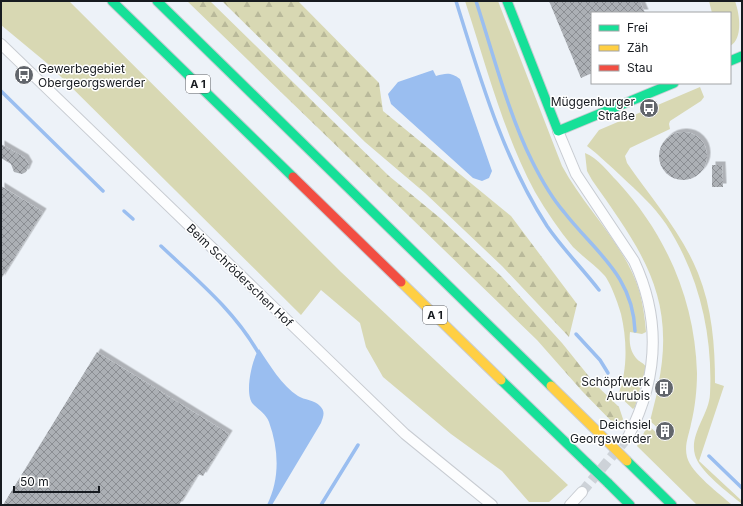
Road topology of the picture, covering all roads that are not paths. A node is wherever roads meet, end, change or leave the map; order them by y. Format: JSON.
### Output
{"nodes":[{"id":1,"x":112,"y":1,"type":"edge"},
{"id":2,"x":157,"y":1,"type":"edge"},
{"id":3,"x":507,"y":1,"type":"edge"},
{"id":4,"x":1,"y":44,"type":"edge"},
{"id":5,"x":742,"y":56,"type":"edge"},
{"id":6,"x":731,"y":61,"type":"edge"},
{"id":7,"x":672,"y":84,"type":"edge"},
{"id":8,"x":558,"y":131,"type":"junction"},
{"id":9,"x":628,"y":438,"type":"tunnel mouth"},
{"id":10,"x":582,"y":492,"type":"tunnel mouth"},
{"id":11,"x":488,"y":502,"type":"edge"},
{"id":12,"x":499,"y":505,"type":"edge"},
{"id":13,"x":570,"y":505,"type":"edge"},
{"id":14,"x":630,"y":505,"type":"edge"},
{"id":15,"x":672,"y":505,"type":"edge"}],
"edges":[{"from":1,"to":14,"type":"main road","number":"A 1","bridge":true},
{"from":2,"to":15,"type":"main road","number":"A 1","bridge":true},
{"from":3,"to":8,"type":"main road"},
{"from":4,"to":11,"type":"street","name":"Beim Schröderschen Hof"},
{"from":5,"to":6,"type":"main road"},
{"from":7,"to":8,"type":"main road"},
{"from":8,"to":9,"type":"street"},
{"from":10,"to":13,"type":"street"},
{"from":11,"to":12,"type":"street","name":"Beim Schröderschen Hof"}]}
